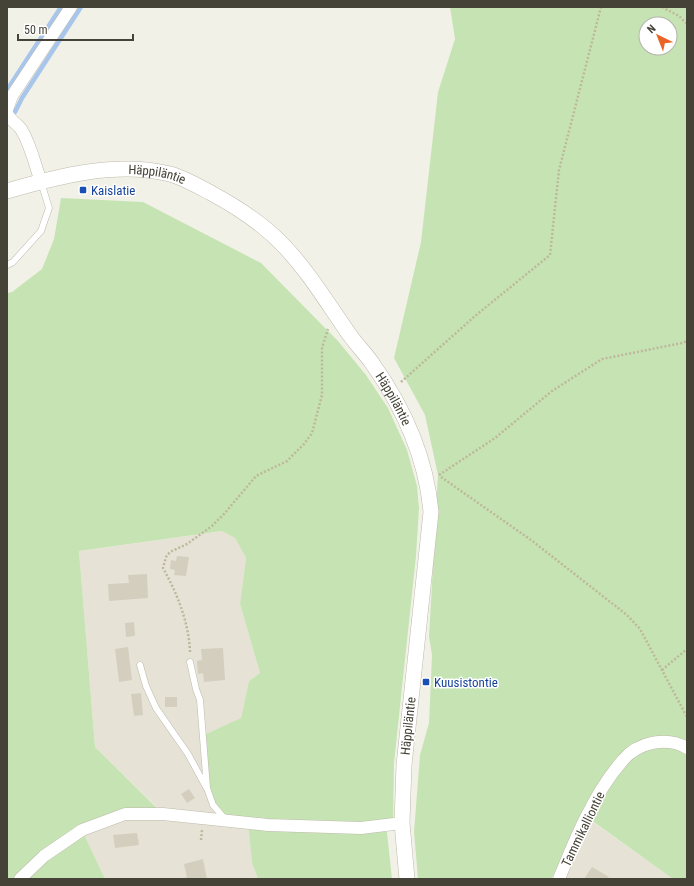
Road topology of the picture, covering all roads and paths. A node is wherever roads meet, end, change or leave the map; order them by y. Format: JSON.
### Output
{"nodes":[{"id":1,"x":71,"y":7,"type":"edge"},
{"id":2,"x":602,"y":7,"type":"edge"},
{"id":3,"x":662,"y":7,"type":"edge"},
{"id":4,"x":687,"y":24,"type":"edge"},
{"id":5,"x":7,"y":109,"type":"edge"},
{"id":6,"x":7,"y":113,"type":"edge"},
{"id":7,"x":40,"y":182,"type":"junction"},
{"id":8,"x":7,"y":191,"type":"edge"},
{"id":9,"x":7,"y":265,"type":"edge"},
{"id":10,"x":337,"y":316,"type":"junction"},
{"id":11,"x":687,"y":341,"type":"edge"},
{"id":12,"x":390,"y":392,"type":"junction"},
{"id":13,"x":424,"y":465,"type":"junction"},
{"id":14,"x":438,"y":475,"type":"junction"},
{"id":15,"x":687,"y":649,"type":"edge"},
{"id":16,"x":190,"y":662,"type":"joint"},
{"id":17,"x":140,"y":664,"type":"dead end"},
{"id":18,"x":662,"y":670,"type":"junction"},
{"id":19,"x":687,"y":717,"type":"edge"},
{"id":20,"x":687,"y":748,"type":"edge"},
{"id":21,"x":207,"y":788,"type":"junction"},
{"id":22,"x":225,"y":819,"type":"junction"},
{"id":23,"x":402,"y":823,"type":"junction"},
{"id":24,"x":20,"y":879,"type":"edge"},
{"id":25,"x":406,"y":879,"type":"edge"},
{"id":26,"x":559,"y":879,"type":"edge"}],
"edges":[{"from":1,"to":5,"type":"street"},
{"from":2,"to":12,"type":"path"},
{"from":3,"to":4,"type":"path"},
{"from":6,"to":7,"type":"street"},
{"from":7,"to":8,"type":"street","name":"Häppiläntie"},
{"from":7,"to":9,"type":"lane"},
{"from":7,"to":10,"type":"street","name":"Häppiläntie"},
{"from":10,"to":12,"type":"street","name":"Häppiläntie"},
{"from":10,"to":16,"type":"path"},
{"from":11,"to":14,"type":"path"},
{"from":12,"to":13,"type":"street","name":"Häppiläntie"},
{"from":13,"to":14,"type":"path"},
{"from":13,"to":23,"type":"street","name":"Häppiläntie"},
{"from":14,"to":18,"type":"path"},
{"from":15,"to":18,"type":"path"},
{"from":16,"to":21,"type":"lane"},
{"from":17,"to":21,"type":"lane"},
{"from":18,"to":19,"type":"path"},
{"from":20,"to":26,"type":"street","name":"Tammikalliontie"},
{"from":21,"to":22,"type":"lane"},
{"from":22,"to":23,"type":"street"},
{"from":22,"to":24,"type":"street"},
{"from":23,"to":25,"type":"street","name":"Häppiläntie"}]}
